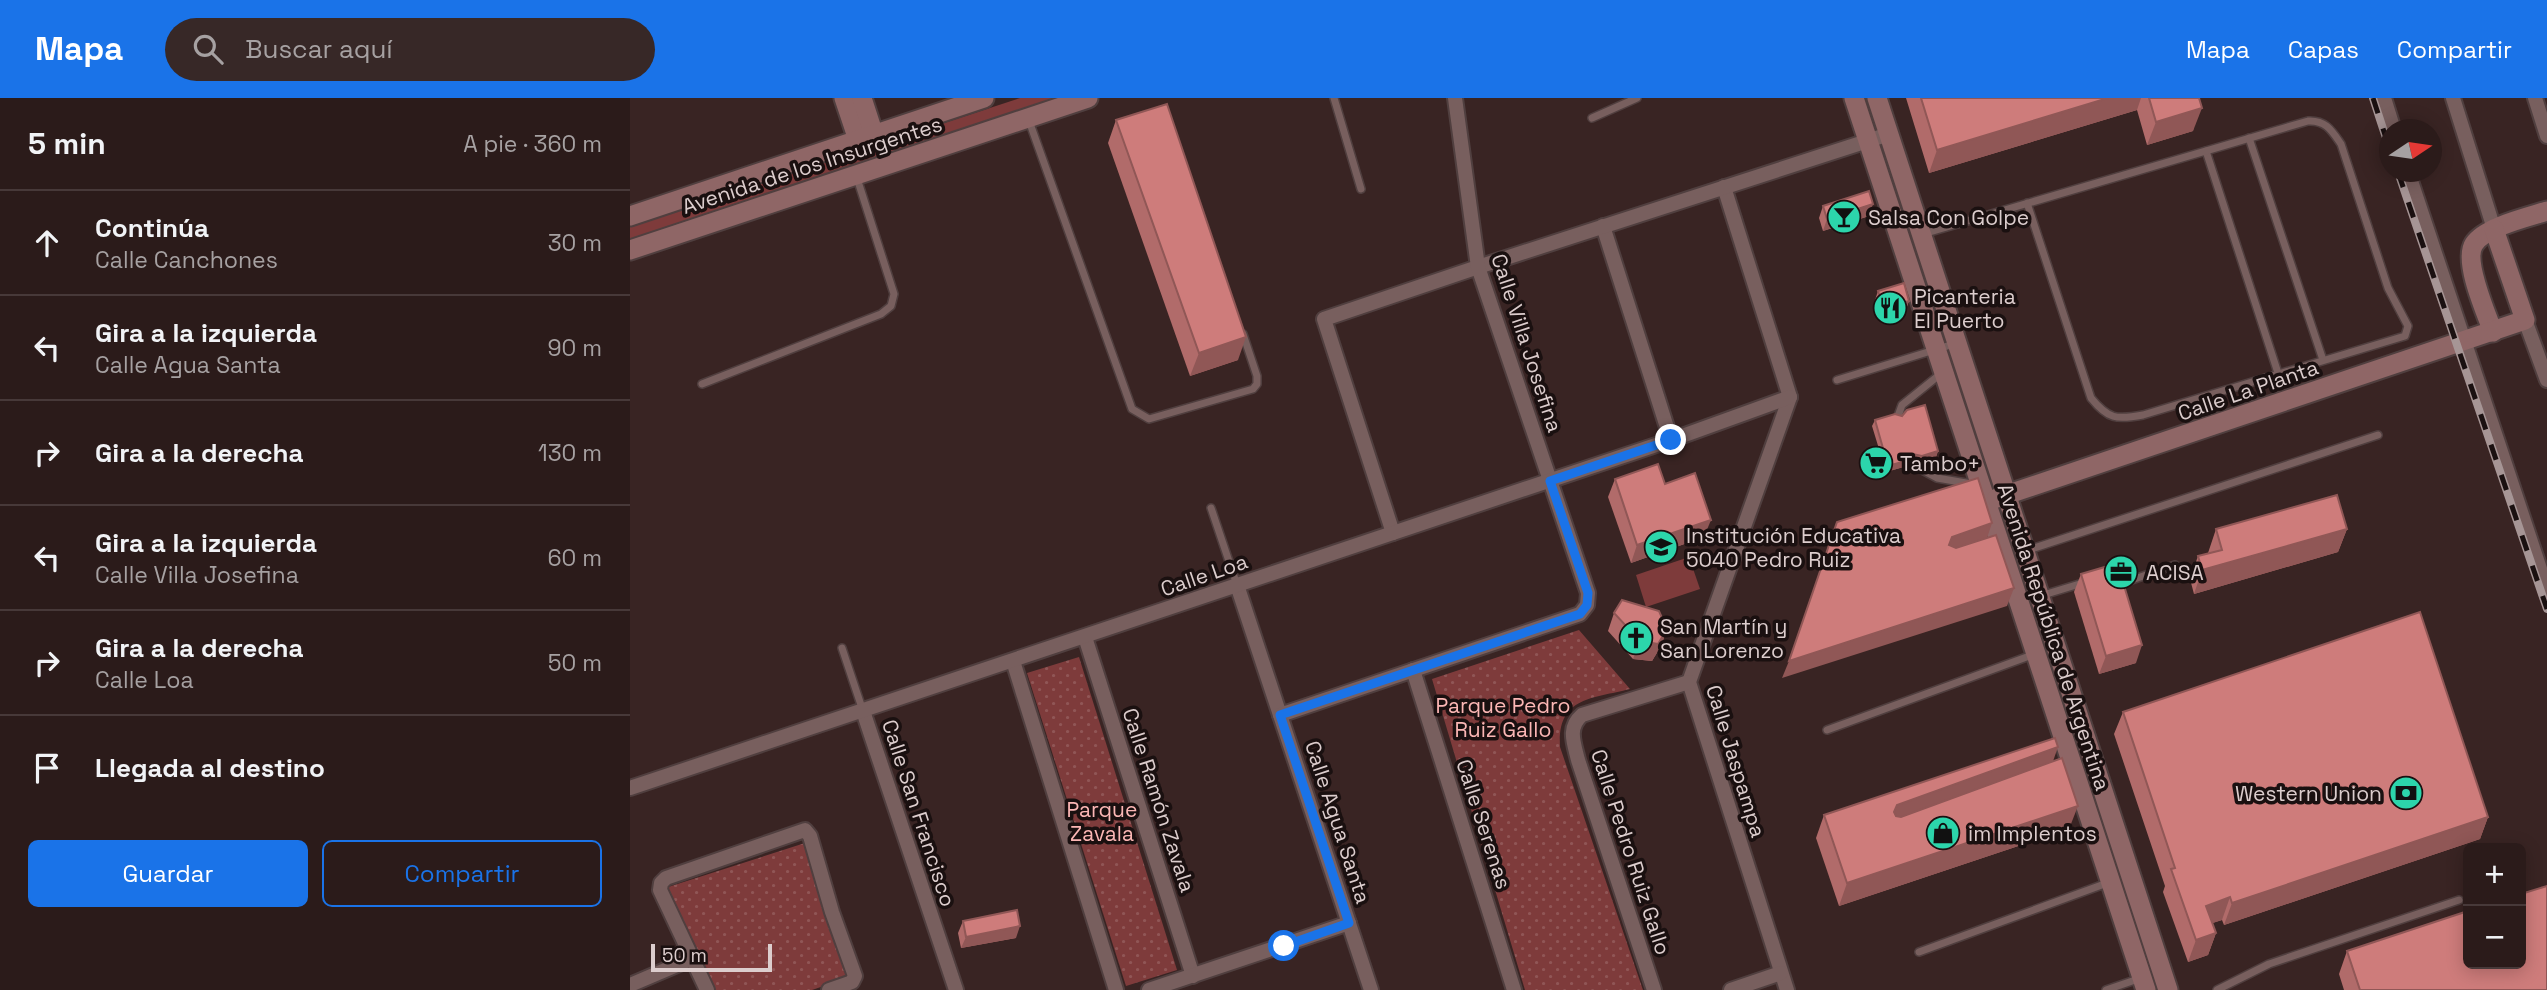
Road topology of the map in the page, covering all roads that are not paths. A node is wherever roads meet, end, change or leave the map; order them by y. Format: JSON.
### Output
{"nodes":[{"id":1,"x":844,"y":98,"type":"edge"},
{"id":2,"x":862,"y":98,"type":"edge"},
{"id":3,"x":985,"y":98,"type":"edge"},
{"id":4,"x":1088,"y":98,"type":"edge"},
{"id":5,"x":1334,"y":98,"type":"edge"},
{"id":6,"x":1455,"y":98,"type":"edge"},
{"id":7,"x":1637,"y":98,"type":"edge"},
{"id":8,"x":1854,"y":98,"type":"edge"},
{"id":9,"x":1877,"y":98,"type":"edge"},
{"id":10,"x":2384,"y":98,"type":"edge"},
{"id":11,"x":2453,"y":98,"type":"edge"},
{"id":12,"x":2535,"y":98,"type":"edge"},
{"id":13,"x":1028,"y":118,"type":"junction"},
{"id":14,"x":1592,"y":118,"type":"dead end"},
{"id":15,"x":2391,"y":119,"type":"edge"},
{"id":16,"x":1889,"y":134,"type":"junction"},
{"id":17,"x":2547,"y":136,"type":"edge"},
{"id":18,"x":866,"y":137,"type":"junction"},
{"id":19,"x":2249,"y":138,"type":"junction"},
{"id":20,"x":1868,"y":140,"type":"junction"},
{"id":21,"x":2206,"y":151,"type":"junction"},
{"id":22,"x":856,"y":175,"type":"junction"},
{"id":23,"x":2411,"y":182,"type":"edge"},
{"id":24,"x":1724,"y":187,"type":"junction"},
{"id":25,"x":1361,"y":189,"type":"dead end"},
{"id":26,"x":2027,"y":203,"type":"junction"},
{"id":27,"x":2547,"y":211,"type":"edge"},
{"id":28,"x":630,"y":216,"type":"edge"},
{"id":29,"x":1603,"y":226,"type":"junction"},
{"id":30,"x":2494,"y":229,"type":"junction"},
{"id":31,"x":1921,"y":234,"type":"junction"},
{"id":32,"x":630,"y":250,"type":"edge"},
{"id":33,"x":1478,"y":267,"type":"junction"},
{"id":34,"x":2525,"y":320,"type":"junction"},
{"id":35,"x":1239,"y":323,"type":"edge"},
{"id":36,"x":2493,"y":332,"type":"junction"},
{"id":37,"x":2465,"y":341,"type":"junction"},
{"id":38,"x":1957,"y":342,"type":"junction"},
{"id":39,"x":1936,"y":350,"type":"junction"},
{"id":40,"x":2323,"y":360,"type":"junction"},
{"id":41,"x":1944,"y":372,"type":"junction"},
{"id":42,"x":2278,"y":373,"type":"junction"},
{"id":43,"x":1837,"y":380,"type":"dead end"},
{"id":44,"x":2547,"y":380,"type":"edge"},
{"id":45,"x":702,"y":384,"type":"dead end"},
{"id":46,"x":1790,"y":397,"type":"junction"},
{"id":47,"x":1898,"y":416,"type":"edge"},
{"id":48,"x":2378,"y":435,"type":"dead end"},
{"id":49,"x":1671,"y":440,"type":"junction"},
{"id":50,"x":1913,"y":465,"type":"dead end"},
{"id":51,"x":1550,"y":481,"type":"junction"},
{"id":52,"x":1983,"y":494,"type":"junction"},
{"id":53,"x":2007,"y":495,"type":"junction"},
{"id":54,"x":1212,"y":508,"type":"dead end"},
{"id":55,"x":1393,"y":533,"type":"junction"},
{"id":56,"x":2025,"y":551,"type":"junction"},
{"id":57,"x":2175,"y":565,"type":"dead end"},
{"id":58,"x":2108,"y":575,"type":"edge"},
{"id":59,"x":2096,"y":579,"type":"edge"},
{"id":60,"x":1237,"y":585,"type":"junction"},
{"id":61,"x":2547,"y":590,"type":"edge"},
{"id":62,"x":2040,"y":596,"type":"junction"},
{"id":63,"x":1085,"y":636,"type":"junction"},
{"id":64,"x":842,"y":648,"type":"dead end"},
{"id":65,"x":2036,"y":653,"type":"junction"},
{"id":66,"x":1013,"y":661,"type":"junction"},
{"id":67,"x":1413,"y":670,"type":"junction"},
{"id":68,"x":1689,"y":682,"type":"junction"},
{"id":69,"x":863,"y":711,"type":"junction"},
{"id":70,"x":1280,"y":715,"type":"junction"},
{"id":71,"x":1827,"y":730,"type":"dead end"},
{"id":72,"x":630,"y":788,"type":"edge"},
{"id":73,"x":2110,"y":882,"type":"junction"},
{"id":74,"x":2459,"y":900,"type":"dead end"},
{"id":75,"x":1349,"y":923,"type":"junction"},
{"id":76,"x":1919,"y":952,"type":"dead end"},
{"id":77,"x":691,"y":959,"type":"junction"},
{"id":78,"x":1781,"y":973,"type":"junction"},
{"id":79,"x":1193,"y":976,"type":"junction"},
{"id":80,"x":2144,"y":984,"type":"edge"},
{"id":81,"x":630,"y":985,"type":"edge"},
{"id":82,"x":707,"y":990,"type":"edge"},
{"id":83,"x":829,"y":990,"type":"edge"},
{"id":84,"x":956,"y":990,"type":"edge"},
{"id":85,"x":1116,"y":990,"type":"edge"},
{"id":86,"x":1149,"y":990,"type":"edge"},
{"id":87,"x":1371,"y":990,"type":"edge"},
{"id":88,"x":1514,"y":990,"type":"edge"},
{"id":89,"x":1654,"y":990,"type":"edge"},
{"id":90,"x":1731,"y":990,"type":"edge"},
{"id":91,"x":1787,"y":990,"type":"edge"},
{"id":92,"x":2106,"y":990,"type":"edge"},
{"id":93,"x":2168,"y":990,"type":"edge"},
{"id":94,"x":2217,"y":990,"type":"edge"}],
"edges":[{"from":1,"to":18,"type":"main road"},
{"from":2,"to":18,"type":"main road"},
{"from":3,"to":18,"type":"main road","name":"Avenida de los Insurgentes"},
{"from":4,"to":13,"type":"main road","name":"Avenida de los Insurgentes"},
{"from":5,"to":25,"type":"lane"},
{"from":6,"to":33,"type":"street","name":"Calle Villa Josefina"},
{"from":7,"to":14,"type":"lane"},
{"from":8,"to":20,"type":"main road","name":"Avenida República de Argentina"},
{"from":9,"to":16,"type":"main road","name":"Avenida República de Argentina"},
{"from":10,"to":15,"type":"street"},
{"from":11,"to":30,"type":"street"},
{"from":12,"to":17,"type":"street"},
{"from":13,"to":22,"type":"main road","name":"Avenida de los Insurgentes"},
{"from":13,"to":35,"type":"lane"},
{"from":16,"to":20,"type":"street"},
{"from":16,"to":31,"type":"main road","name":"Avenida República de Argentina"},
{"from":18,"to":28,"type":"main road","name":"Avenida de los Insurgentes"},
{"from":19,"to":21,"type":"lane"},
{"from":19,"to":40,"type":"lane"},
{"from":19,"to":40,"type":"lane"},
{"from":20,"to":24,"type":"street"},
{"from":20,"to":39,"type":"main road","name":"Avenida República de Argentina"},
{"from":21,"to":26,"type":"lane"},
{"from":21,"to":42,"type":"lane"},
{"from":22,"to":32,"type":"main road","name":"Avenida de los Insurgentes"},
{"from":22,"to":45,"type":"lane"},
{"from":23,"to":37,"type":"street"},
{"from":24,"to":29,"type":"street"},
{"from":24,"to":46,"type":"street"},
{"from":26,"to":31,"type":"lane"},
{"from":26,"to":42,"type":"lane"},
{"from":27,"to":30,"type":"main road"},
{"from":29,"to":33,"type":"street"},
{"from":29,"to":49,"type":"street"},
{"from":30,"to":34,"type":"main road"},
{"from":30,"to":36,"type":"main road"},
{"from":31,"to":38,"type":"main road","name":"Avenida República de Argentina"},
{"from":33,"to":51,"type":"street","name":"Calle Villa Josefina"},
{"from":33,"to":55,"type":"street"},
{"from":34,"to":36,"type":"main road","name":"Calle La Planta"},
{"from":34,"to":44,"type":"street"},
{"from":36,"to":37,"type":"main road","name":"Calle La Planta"},
{"from":37,"to":53,"type":"main road","name":"Calle La Planta"},
{"from":37,"to":61,"type":"street"},
{"from":38,"to":39,"type":"lane"},
{"from":38,"to":53,"type":"main road","name":"Avenida República de Argentina"},
{"from":39,"to":41,"type":"main road","name":"Avenida República de Argentina"},
{"from":39,"to":43,"type":"lane"},
{"from":40,"to":42,"type":"lane"},
{"from":41,"to":47,"type":"lane"},
{"from":41,"to":52,"type":"main road","name":"Avenida República de Argentina"},
{"from":46,"to":49,"type":"street","name":"Calle Loa"},
{"from":46,"to":68,"type":"street","name":"Calle Jaspampa"},
{"from":48,"to":56,"type":"lane"},
{"from":49,"to":51,"type":"street","name":"Calle Loa"},
{"from":50,"to":52,"type":"lane"},
{"from":51,"to":55,"type":"street","name":"Calle Loa"},
{"from":51,"to":67,"type":"street","name":"Calle Villa Josefina"},
{"from":52,"to":53,"type":"main road","name":"Calle La Planta"},
{"from":52,"to":65,"type":"main road","name":"Avenida República de Argentina"},
{"from":53,"to":56,"type":"main road","name":"Avenida República de Argentina"},
{"from":54,"to":60,"type":"lane","name":"Calle Agua Santa"},
{"from":55,"to":60,"type":"street","name":"Calle Loa"},
{"from":56,"to":62,"type":"main road","name":"Avenida República de Argentina"},
{"from":57,"to":58,"type":"lane"},
{"from":59,"to":62,"type":"lane"},
{"from":60,"to":63,"type":"street","name":"Calle Loa"},
{"from":60,"to":70,"type":"street","name":"Calle Agua Santa"},
{"from":62,"to":93,"type":"main road","name":"Avenida República de Argentina"},
{"from":63,"to":66,"type":"street","name":"Calle Loa"},
{"from":63,"to":79,"type":"street","name":"Calle Ramón Zavala"},
{"from":64,"to":69,"type":"lane","name":"Calle San Francisco"},
{"from":65,"to":71,"type":"lane"},
{"from":65,"to":73,"type":"main road","name":"Avenida República de Argentina"},
{"from":66,"to":69,"type":"street","name":"Calle Loa"},
{"from":66,"to":85,"type":"street"},
{"from":67,"to":70,"type":"street"},
{"from":67,"to":88,"type":"street","name":"Calle Serenas"},
{"from":68,"to":78,"type":"street","name":"Calle Jaspampa"},
{"from":68,"to":89,"type":"street","name":"Calle Pedro Ruiz Gallo"},
{"from":69,"to":72,"type":"street","name":"Calle Loa"},
{"from":69,"to":84,"type":"street","name":"Calle San Francisco"},
{"from":70,"to":75,"type":"street","name":"Calle Agua Santa"},
{"from":73,"to":76,"type":"lane"},
{"from":73,"to":80,"type":"main road","name":"Avenida República de Argentina"},
{"from":74,"to":94,"type":"lane"},
{"from":75,"to":79,"type":"street"},
{"from":75,"to":87,"type":"street","name":"Calle Agua Santa"},
{"from":77,"to":81,"type":"street"},
{"from":77,"to":82,"type":"street"},
{"from":77,"to":83,"type":"street"},
{"from":78,"to":90,"type":"street"},
{"from":78,"to":91,"type":"street","name":"Calle Jaspampa"},
{"from":79,"to":86,"type":"street"},
{"from":80,"to":92,"type":"lane"}]}
